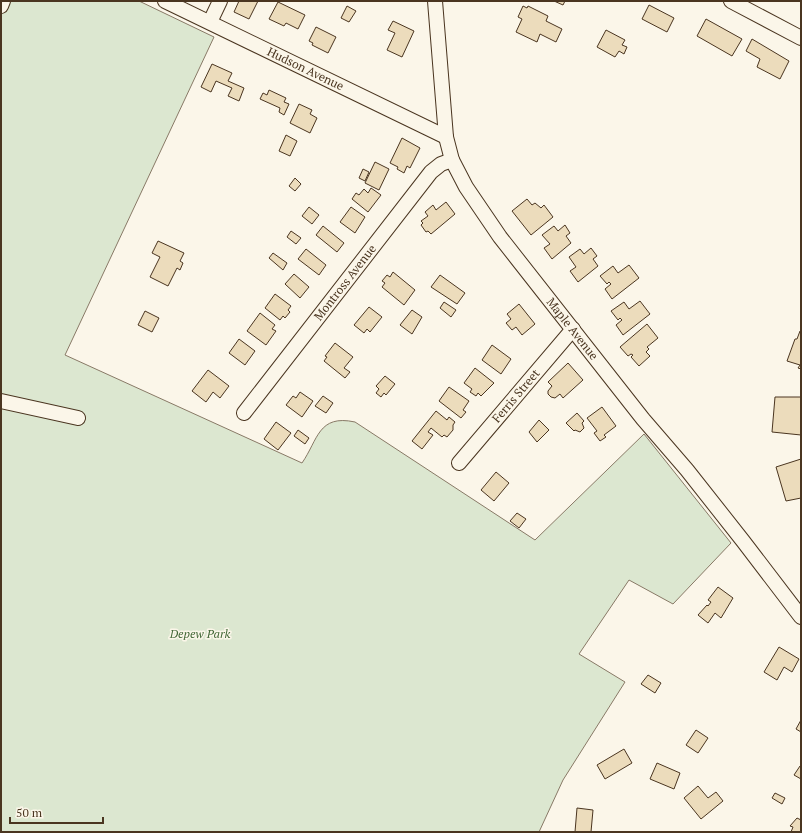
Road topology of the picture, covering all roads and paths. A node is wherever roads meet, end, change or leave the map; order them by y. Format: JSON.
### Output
{"nodes":[{"id":1,"x":3,"y":1,"type":"edge"},
{"id":2,"x":165,"y":1,"type":"edge"},
{"id":3,"x":220,"y":1,"type":"edge"},
{"id":4,"x":435,"y":1,"type":"edge"},
{"id":5,"x":731,"y":1,"type":"edge"},
{"id":6,"x":1,"y":6,"type":"edge"},
{"id":7,"x":210,"y":22,"type":"junction"},
{"id":8,"x":801,"y":38,"type":"edge"},
{"id":9,"x":446,"y":137,"type":"junction"},
{"id":10,"x":452,"y":160,"type":"junction"},
{"id":11,"x":573,"y":329,"type":"junction"},
{"id":12,"x":1,"y":401,"type":"edge"},
{"id":13,"x":244,"y":413,"type":"dead end"},
{"id":14,"x":78,"y":418,"type":"dead end"},
{"id":15,"x":459,"y":463,"type":"dead end"},
{"id":16,"x":801,"y":618,"type":"edge"}],
"edges":[{"from":1,"to":6,"type":"street"},
{"from":2,"to":7,"type":"street","name":"Hudson Avenue"},
{"from":3,"to":7,"type":"street"},
{"from":4,"to":9,"type":"street","name":"Maple Avenue"},
{"from":5,"to":8,"type":"street"},
{"from":7,"to":9,"type":"street","name":"Hudson Avenue"},
{"from":9,"to":10,"type":"street","name":"Maple Avenue"},
{"from":10,"to":11,"type":"street","name":"Maple Avenue"},
{"from":10,"to":13,"type":"street","name":"Montross Avenue"},
{"from":11,"to":15,"type":"street","name":"Ferris Street"},
{"from":11,"to":16,"type":"street","name":"Maple Avenue"},
{"from":12,"to":14,"type":"street"}]}
